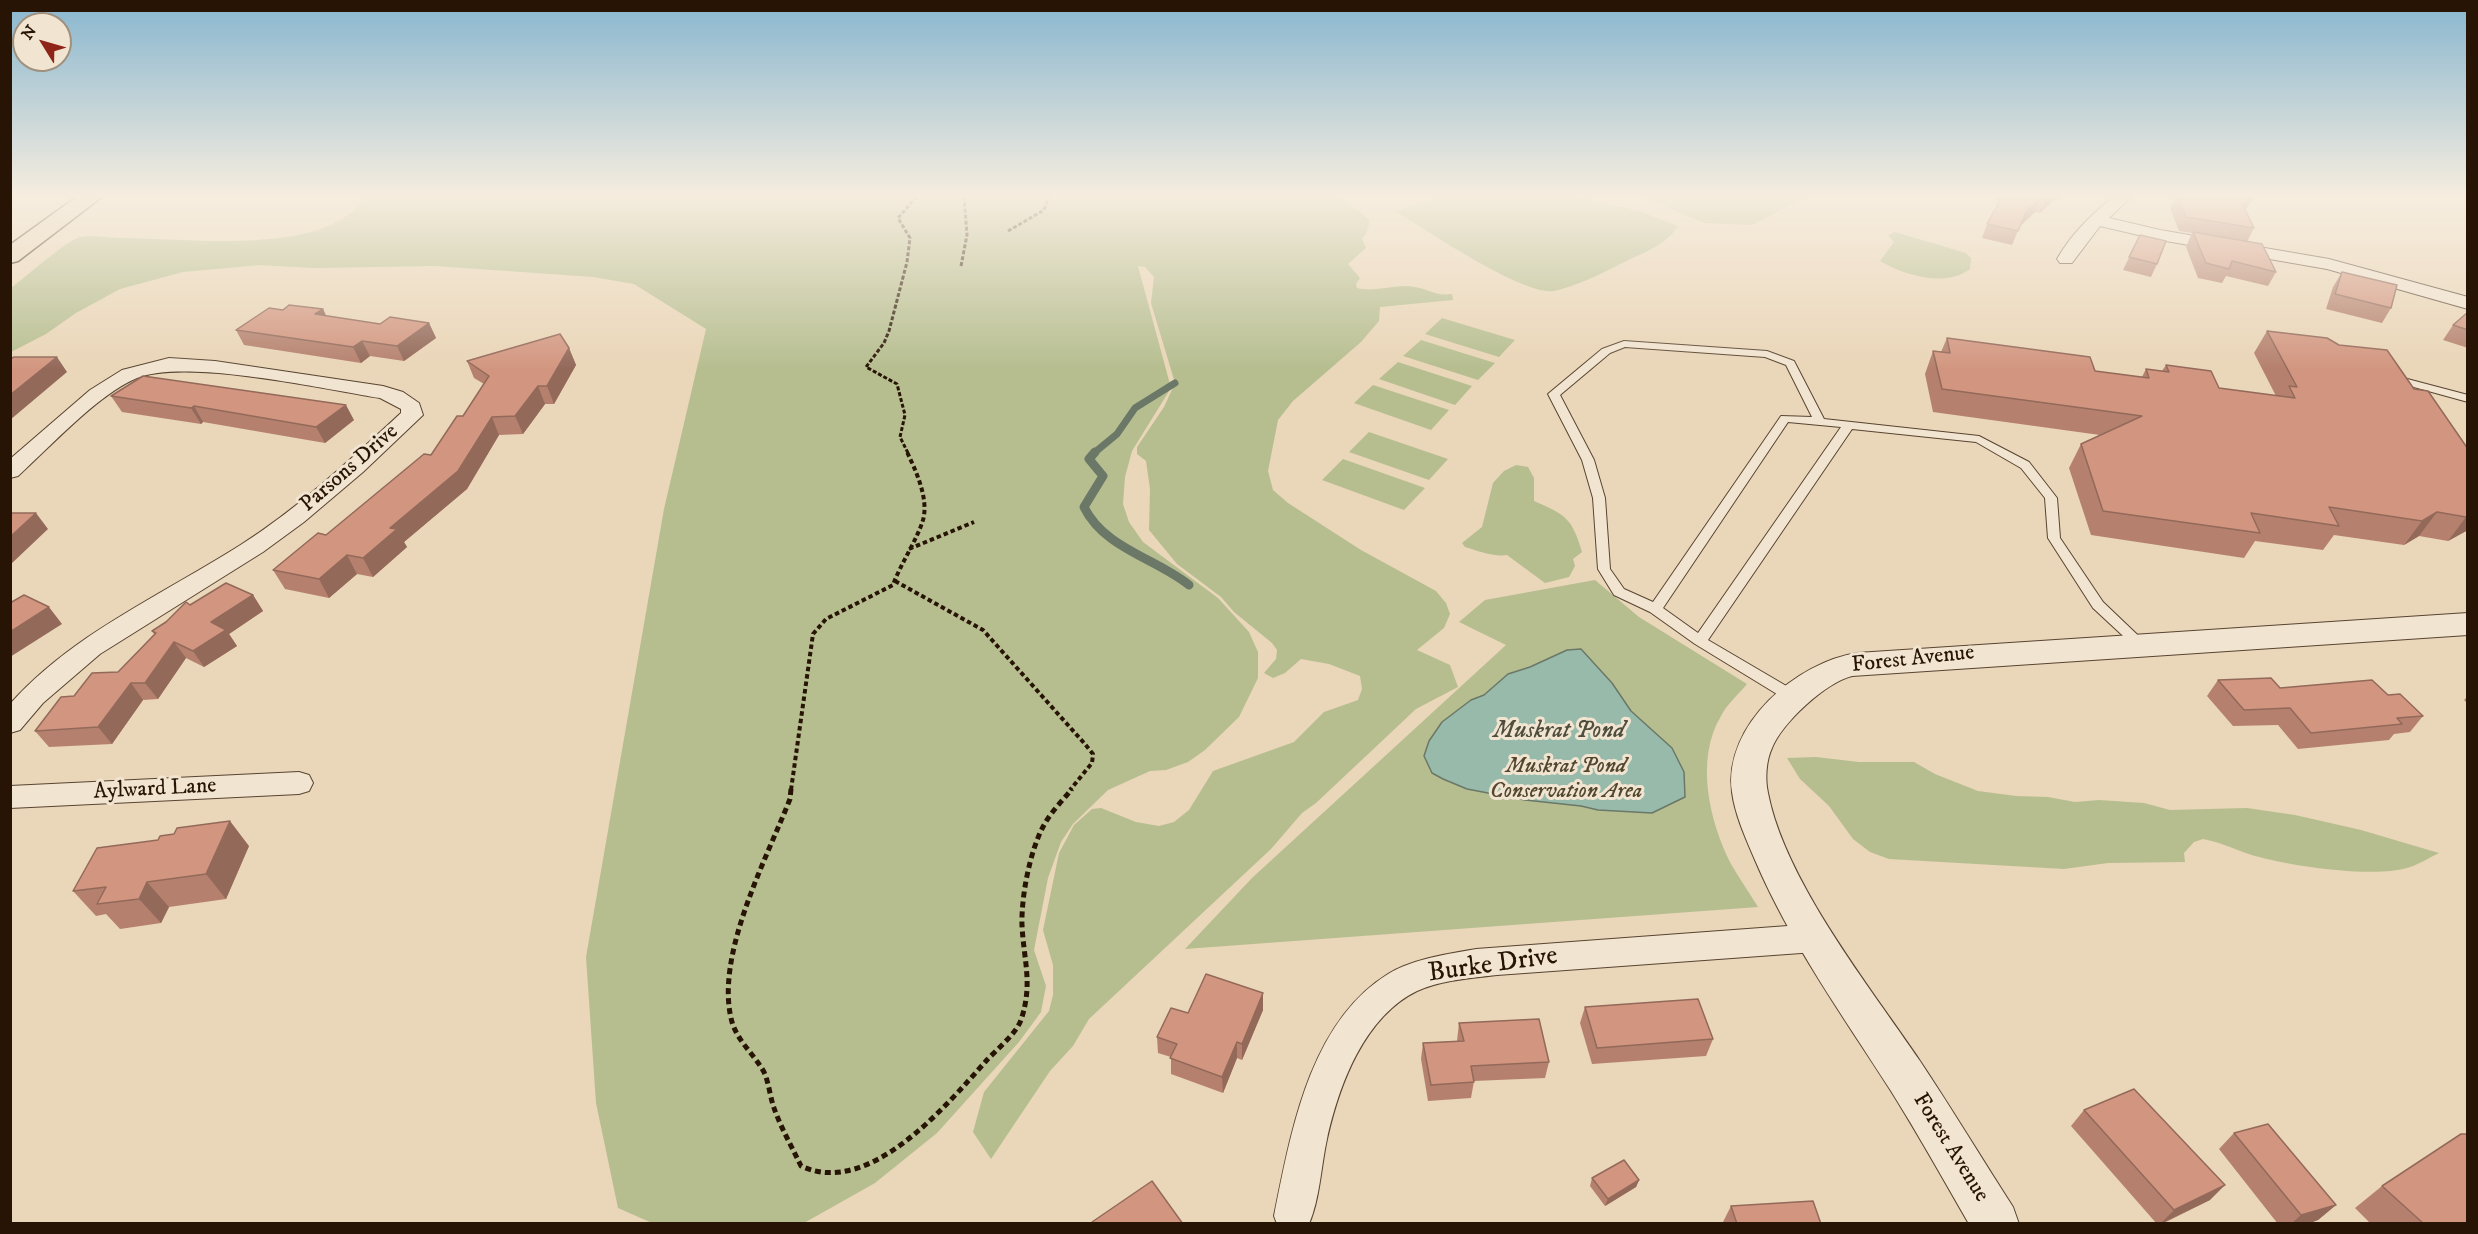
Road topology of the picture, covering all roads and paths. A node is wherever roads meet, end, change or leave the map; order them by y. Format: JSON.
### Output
{"nodes":[{"id":1,"x":908,"y":254,"type":"edge"},
{"id":2,"x":963,"y":254,"type":"edge"},
{"id":3,"x":2069,"y":254,"type":"edge"},
{"id":4,"x":2268,"y":254,"type":"edge"},
{"id":5,"x":2066,"y":259,"type":"dead end"},
{"id":6,"x":961,"y":266,"type":"dead end"},
{"id":7,"x":2468,"y":303,"type":"edge"},
{"id":8,"x":2411,"y":397,"type":"edge"},
{"id":9,"x":2468,"y":399,"type":"edge"},
{"id":10,"x":1819,"y":421,"type":"junction"},
{"id":11,"x":1849,"y":424,"type":"junction"},
{"id":12,"x":10,"y":471,"type":"edge"},
{"id":13,"x":974,"y":522,"type":"dead end"},
{"id":14,"x":908,"y":549,"type":"junction"},
{"id":15,"x":895,"y":581,"type":"junction"},
{"id":16,"x":1655,"y":609,"type":"junction"},
{"id":17,"x":2468,"y":624,"type":"edge"},
{"id":18,"x":1700,"y":641,"type":"junction"},
{"id":19,"x":2139,"y":644,"type":"junction"},
{"id":20,"x":1795,"y":698,"type":"junction"},
{"id":21,"x":10,"y":723,"type":"edge"},
{"id":22,"x":298,"y":783,"type":"dead end"},
{"id":23,"x":10,"y":797,"type":"edge"},
{"id":24,"x":1815,"y":938,"type":"junction"},
{"id":25,"x":1293,"y":1216,"type":"dead end"},
{"id":26,"x":1996,"y":1224,"type":"edge"}],
"edges":[{"from":1,"to":14,"type":"path"},
{"from":2,"to":6,"type":"path"},
{"from":3,"to":5,"type":"street"},
{"from":4,"to":7,"type":"street"},
{"from":8,"to":9,"type":"lane"},
{"from":10,"to":11,"type":"lane"},
{"from":10,"to":16,"type":"lane"},
{"from":10,"to":16,"type":"lane"},
{"from":11,"to":18,"type":"lane"},
{"from":11,"to":19,"type":"lane"},
{"from":12,"to":21,"type":"street","name":"Parsons Drive"},
{"from":13,"to":14,"type":"path"},
{"from":14,"to":15,"type":"path"},
{"from":15,"to":15,"type":"path"},
{"from":16,"to":18,"type":"lane"},
{"from":17,"to":19,"type":"street","name":"Forest Avenue"},
{"from":18,"to":20,"type":"lane"},
{"from":19,"to":20,"type":"street","name":"Forest Avenue"},
{"from":20,"to":24,"type":"street","name":"Forest Avenue"},
{"from":22,"to":23,"type":"street","name":"Aylward Lane"},
{"from":24,"to":25,"type":"street","name":"Burke Drive"},
{"from":24,"to":26,"type":"street","name":"Forest Avenue"}]}
